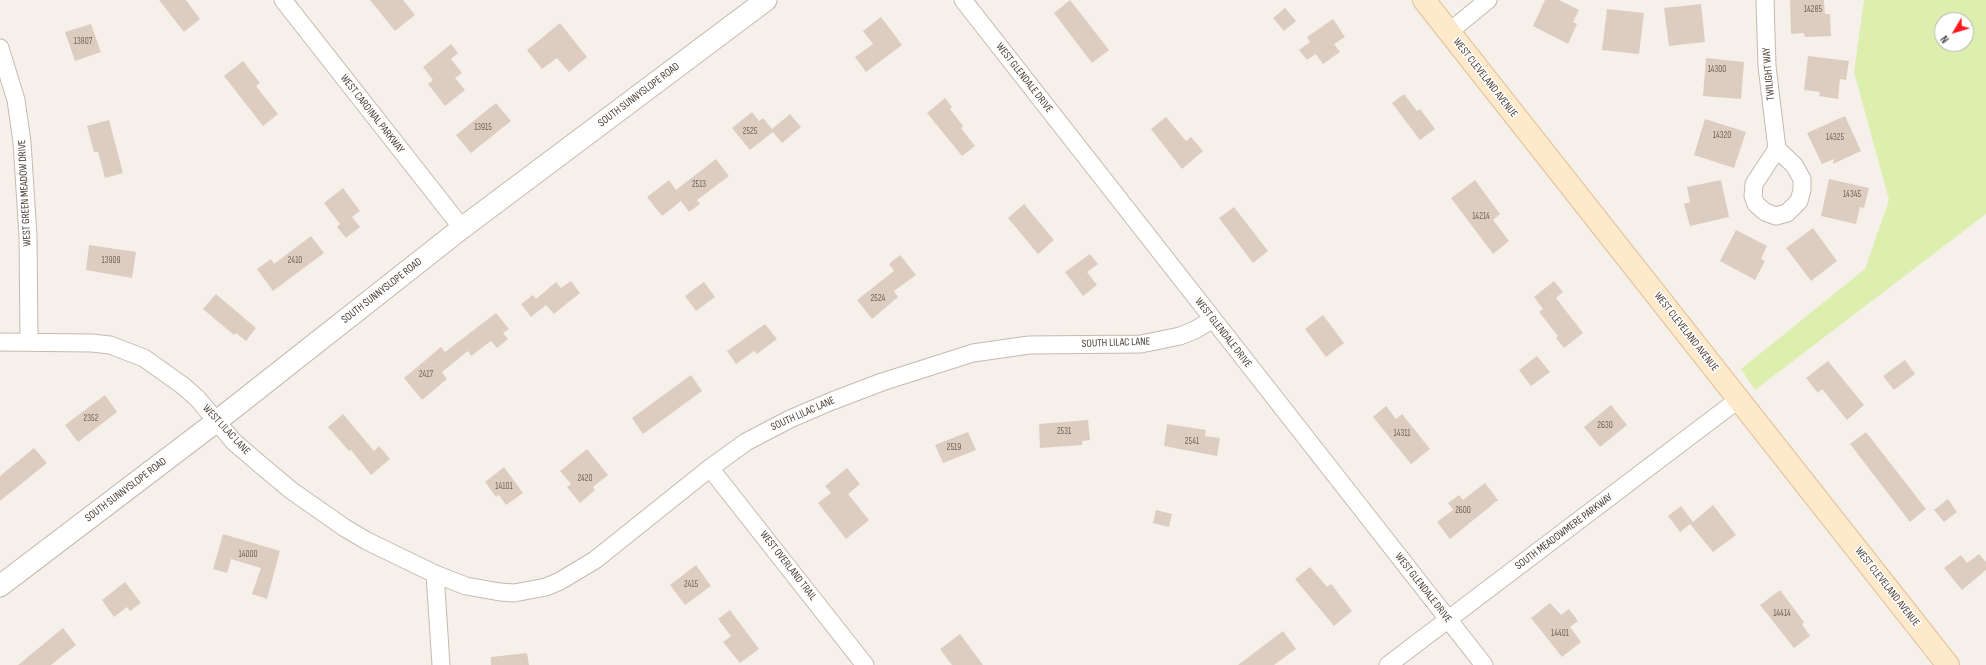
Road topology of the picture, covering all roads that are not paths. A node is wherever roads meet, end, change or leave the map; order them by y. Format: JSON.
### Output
{"nodes":[{"id":1,"x":283,"y":0,"type":"edge"},
{"id":2,"x":963,"y":0,"type":"edge"},
{"id":3,"x":1424,"y":0,"type":"edge"},
{"id":4,"x":1488,"y":0,"type":"edge"},
{"id":5,"x":1765,"y":0,"type":"edge"},
{"id":6,"x":757,"y":3,"type":"edge"},
{"id":7,"x":1449,"y":32,"type":"junction"},
{"id":8,"x":0,"y":48,"type":"edge"},
{"id":9,"x":1777,"y":149,"type":"dead end"},
{"id":10,"x":462,"y":228,"type":"junction"},
{"id":11,"x":1213,"y":319,"type":"junction"},
{"id":12,"x":29,"y":341,"type":"junction"},
{"id":13,"x":0,"y":342,"type":"edge"},
{"id":14,"x":1739,"y":399,"type":"junction"},
{"id":15,"x":217,"y":421,"type":"junction"},
{"id":16,"x":710,"y":468,"type":"junction"},
{"id":17,"x":435,"y":574,"type":"junction"},
{"id":18,"x":0,"y":586,"type":"edge"},
{"id":19,"x":1448,"y":619,"type":"junction"},
{"id":20,"x":441,"y":665,"type":"edge"},
{"id":21,"x":865,"y":665,"type":"edge"},
{"id":22,"x":1388,"y":665,"type":"edge"},
{"id":23,"x":1484,"y":665,"type":"edge"},
{"id":24,"x":1948,"y":665,"type":"edge"}],
"edges":[{"from":1,"to":10,"type":"street","name":"WEST CARDINAL PARKWAY"},
{"from":2,"to":11,"type":"street","name":"WEST GLENDALE DRIVE"},
{"from":3,"to":7,"type":"main road","name":"WEST CLEVELAND AVENUE"},
{"from":4,"to":7,"type":"street"},
{"from":5,"to":9,"type":"street","name":"TWILIGHT WAY"},
{"from":6,"to":10,"type":"street","name":"SOUTH SUNNYSLOPE ROAD"},
{"from":7,"to":14,"type":"main road","name":"WEST CLEVELAND AVENUE"},
{"from":8,"to":12,"type":"street","name":"WEST GREEN MEADOW DRIVE"},
{"from":10,"to":15,"type":"street","name":"SOUTH SUNNYSLOPE ROAD"},
{"from":11,"to":16,"type":"street","name":"SOUTH LILAC LANE"},
{"from":11,"to":19,"type":"street","name":"WEST GLENDALE DRIVE"},
{"from":12,"to":13,"type":"street","name":"WEST LILAC LANE"},
{"from":12,"to":15,"type":"street","name":"WEST LILAC LANE"},
{"from":14,"to":19,"type":"street","name":"SOUTH MEADOWMERE PARKWAY"},
{"from":14,"to":24,"type":"main road","name":"WEST CLEVELAND AVENUE"},
{"from":15,"to":17,"type":"street","name":"WEST LILAC LANE"},
{"from":15,"to":18,"type":"street","name":"SOUTH SUNNYSLOPE ROAD"},
{"from":16,"to":17,"type":"street","name":"SOUTH LILAC LANE"},
{"from":16,"to":21,"type":"street","name":"WEST OVERLAND TRAIL"},
{"from":17,"to":20,"type":"street"},
{"from":19,"to":22,"type":"street","name":"SOUTH MEADOWMERE PARKWAY"},
{"from":19,"to":23,"type":"street","name":"WEST GLENDALE DRIVE"}]}
